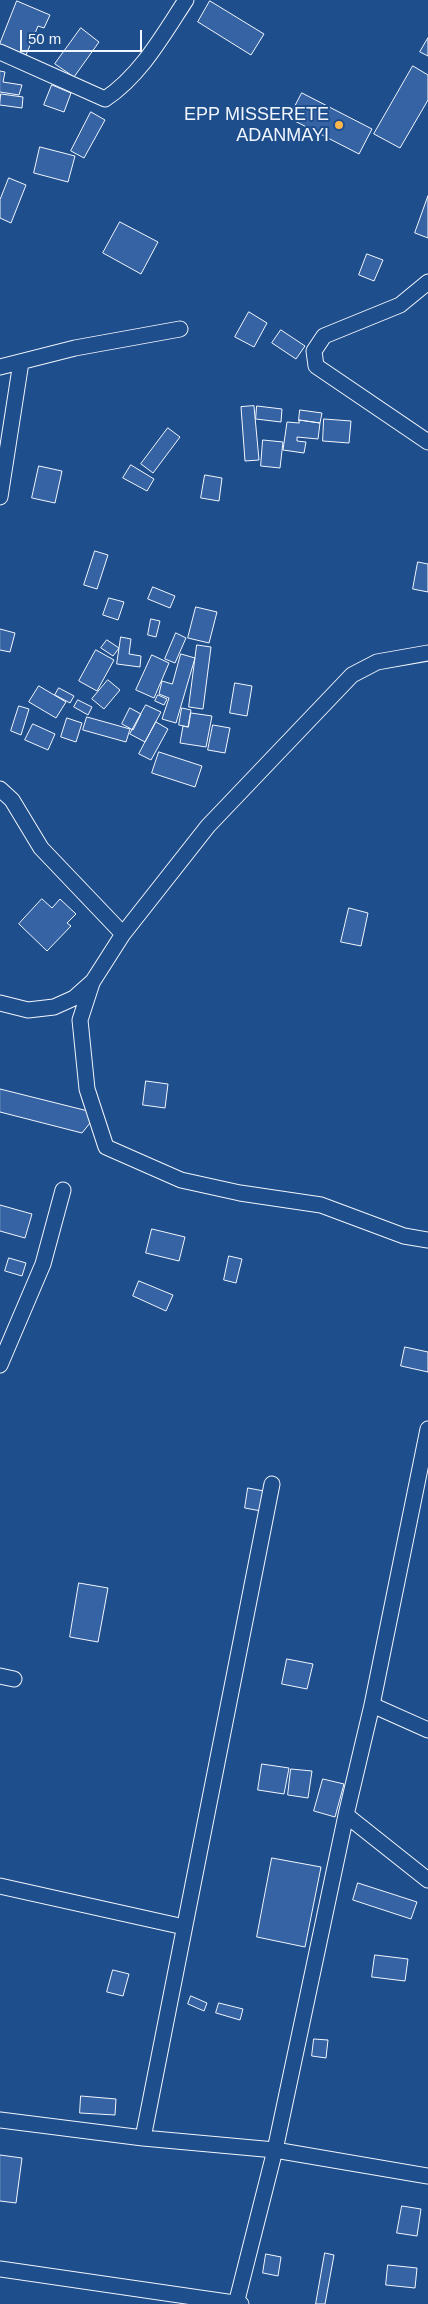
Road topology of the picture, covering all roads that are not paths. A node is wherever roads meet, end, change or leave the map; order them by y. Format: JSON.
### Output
{"nodes":[{"id":1,"x":186,"y":0,"type":"edge"},
{"id":2,"x":0,"y":52,"type":"edge"},
{"id":3,"x":428,"y":282,"type":"edge"},
{"id":4,"x":180,"y":329,"type":"dead end"},
{"id":5,"x":21,"y":362,"type":"junction"},
{"id":6,"x":0,"y":367,"type":"edge"},
{"id":7,"x":428,"y":442,"type":"edge"},
{"id":8,"x":0,"y":497,"type":"edge"},
{"id":9,"x":428,"y":654,"type":"edge"},
{"id":10,"x":0,"y":788,"type":"edge"},
{"id":11,"x":123,"y":934,"type":"junction"},
{"id":12,"x":93,"y":981,"type":"junction"},
{"id":13,"x":0,"y":1003,"type":"edge"},
{"id":14,"x":63,"y":1190,"type":"dead end"},
{"id":15,"x":428,"y":1240,"type":"edge"},
{"id":16,"x":0,"y":1365,"type":"edge"},
{"id":17,"x":428,"y":1429,"type":"edge"},
{"id":18,"x":272,"y":1484,"type":"dead end"},
{"id":19,"x":372,"y":1705,"type":"junction"},
{"id":20,"x":428,"y":1730,"type":"edge"},
{"id":21,"x":346,"y":1815,"type":"junction"},
{"id":22,"x":428,"y":1880,"type":"edge"},
{"id":23,"x":0,"y":1886,"type":"edge"},
{"id":24,"x":184,"y":1928,"type":"junction"},
{"id":25,"x":0,"y":2120,"type":"edge"},
{"id":26,"x":143,"y":2138,"type":"junction"},
{"id":27,"x":275,"y":2150,"type":"junction"},
{"id":28,"x":428,"y":2176,"type":"edge"},
{"id":29,"x":0,"y":2269,"type":"edge"},
{"id":30,"x":238,"y":2304,"type":"edge"}],
"edges":[{"from":1,"to":2,"type":"street"},
{"from":3,"to":7,"type":"street"},
{"from":4,"to":5,"type":"street"},
{"from":5,"to":6,"type":"street"},
{"from":5,"to":8,"type":"street"},
{"from":9,"to":11,"type":"street"},
{"from":10,"to":11,"type":"street"},
{"from":11,"to":12,"type":"street"},
{"from":12,"to":13,"type":"street"},
{"from":12,"to":15,"type":"street"},
{"from":14,"to":16,"type":"street"},
{"from":17,"to":19,"type":"street"},
{"from":18,"to":24,"type":"street"},
{"from":19,"to":20,"type":"street"},
{"from":19,"to":21,"type":"street"},
{"from":21,"to":22,"type":"street"},
{"from":21,"to":27,"type":"street"},
{"from":23,"to":24,"type":"street"},
{"from":24,"to":26,"type":"street"},
{"from":25,"to":26,"type":"street"},
{"from":26,"to":27,"type":"street"},
{"from":27,"to":28,"type":"street"},
{"from":27,"to":30,"type":"street"},
{"from":29,"to":30,"type":"street"}]}
